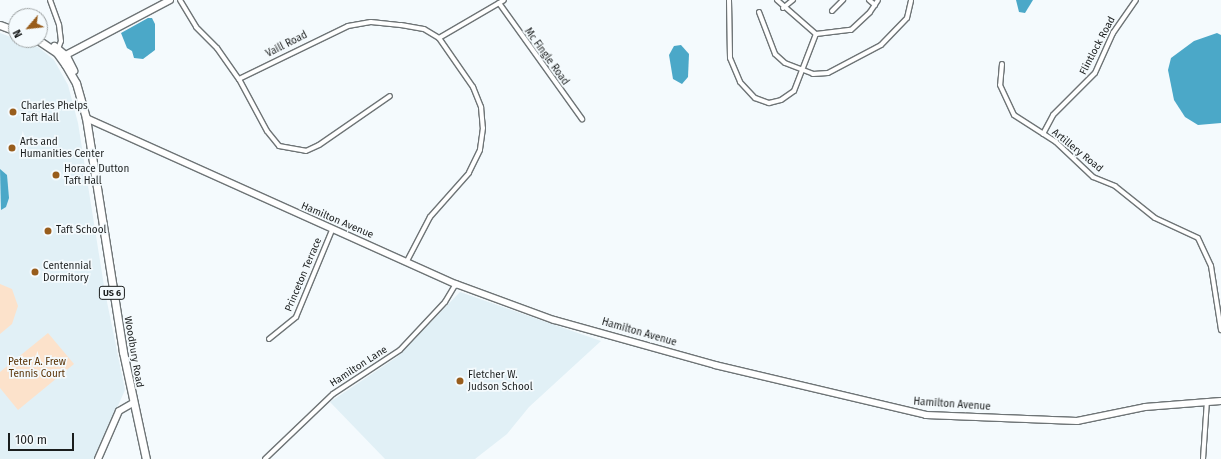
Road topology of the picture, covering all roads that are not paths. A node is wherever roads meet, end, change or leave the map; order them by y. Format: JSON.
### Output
{"nodes":[{"id":1,"x":50,"y":0,"type":"edge"},
{"id":2,"x":170,"y":0,"type":"edge"},
{"id":3,"x":180,"y":0,"type":"edge"},
{"id":4,"x":504,"y":0,"type":"edge"},
{"id":5,"x":729,"y":0,"type":"edge"},
{"id":6,"x":777,"y":0,"type":"edge"},
{"id":7,"x":793,"y":0,"type":"edge"},
{"id":8,"x":843,"y":0,"type":"edge"},
{"id":9,"x":868,"y":0,"type":"edge"},
{"id":10,"x":878,"y":0,"type":"edge"},
{"id":11,"x":911,"y":0,"type":"edge"},
{"id":12,"x":1136,"y":0,"type":"edge"},
{"id":13,"x":499,"y":3,"type":"junction"},
{"id":14,"x":875,"y":5,"type":"junction"},
{"id":15,"x":783,"y":8,"type":"junction"},
{"id":16,"x":832,"y":11,"type":"dead end"},
{"id":17,"x":759,"y":12,"type":"dead end"},
{"id":18,"x":816,"y":34,"type":"junction"},
{"id":19,"x":439,"y":38,"type":"junction"},
{"id":20,"x":48,"y":45,"type":"edge"},
{"id":21,"x":48,"y":46,"type":"edge"},
{"id":22,"x":58,"y":48,"type":"junction"},
{"id":23,"x":63,"y":57,"type":"junction"},
{"id":24,"x":1002,"y":64,"type":"dead end"},
{"id":25,"x":801,"y":72,"type":"junction"},
{"id":26,"x":239,"y":79,"type":"junction"},
{"id":27,"x":390,"y":96,"type":"dead end"},
{"id":28,"x":86,"y":118,"type":"junction"},
{"id":29,"x":582,"y":119,"type":"dead end"},
{"id":30,"x":1043,"y":134,"type":"junction"},
{"id":31,"x":332,"y":230,"type":"junction"},
{"id":32,"x":407,"y":260,"type":"junction"},
{"id":33,"x":456,"y":284,"type":"junction"},
{"id":34,"x":1221,"y":330,"type":"edge"},
{"id":35,"x":269,"y":339,"type":"dead end"},
{"id":36,"x":1208,"y":401,"type":"junction"},
{"id":37,"x":1221,"y":401,"type":"edge"},
{"id":38,"x":133,"y":403,"type":"junction"},
{"id":39,"x":98,"y":459,"type":"edge"},
{"id":40,"x":146,"y":459,"type":"edge"},
{"id":41,"x":265,"y":459,"type":"edge"},
{"id":42,"x":1203,"y":459,"type":"edge"}],
"edges":[{"from":1,"to":22,"type":"street"},
{"from":2,"to":23,"type":"street"},
{"from":3,"to":26,"type":"street"},
{"from":4,"to":13,"type":"street"},
{"from":5,"to":25,"type":"street"},
{"from":6,"to":15,"type":"street"},
{"from":7,"to":15,"type":"street"},
{"from":8,"to":16,"type":"street"},
{"from":9,"to":14,"type":"street"},
{"from":10,"to":14,"type":"street"},
{"from":11,"to":25,"type":"street"},
{"from":12,"to":30,"type":"street","name":"Flintlock Road"},
{"from":13,"to":19,"type":"street"},
{"from":13,"to":29,"type":"street","name":"Mc Fingle Road"},
{"from":14,"to":18,"type":"street"},
{"from":15,"to":18,"type":"street"},
{"from":17,"to":25,"type":"street"},
{"from":18,"to":25,"type":"street"},
{"from":19,"to":26,"type":"street","name":"Vaill Road"},
{"from":19,"to":32,"type":"street"},
{"from":20,"to":22,"type":"main road","name":"Woodbury Road","number":"US 6"},
{"from":21,"to":23,"type":"main road","name":"Woodbury Road","number":"US 6"},
{"from":22,"to":23,"type":"main road","name":"Woodbury Road","number":"US 6"},
{"from":23,"to":28,"type":"main road","name":"Woodbury Road","number":"US 6"},
{"from":24,"to":30,"type":"street","name":"Artillery Road"},
{"from":26,"to":27,"type":"street"},
{"from":28,"to":31,"type":"street","name":"Hamilton Avenue"},
{"from":28,"to":38,"type":"main road","name":"Woodbury Road","number":"US 6"},
{"from":30,"to":34,"type":"street","name":"Artillery Road"},
{"from":31,"to":32,"type":"street","name":"Hamilton Avenue"},
{"from":31,"to":35,"type":"street","name":"Princeton Terrace"},
{"from":32,"to":33,"type":"street","name":"Hamilton Avenue"},
{"from":33,"to":36,"type":"street","name":"Hamilton Avenue"},
{"from":33,"to":41,"type":"street","name":"Hamilton Lane"},
{"from":36,"to":37,"type":"street","name":"Hamilton Avenue"},
{"from":36,"to":42,"type":"street"},
{"from":38,"to":39,"type":"street"},
{"from":38,"to":40,"type":"main road","name":"Woodbury Road","number":"US 6"}]}
